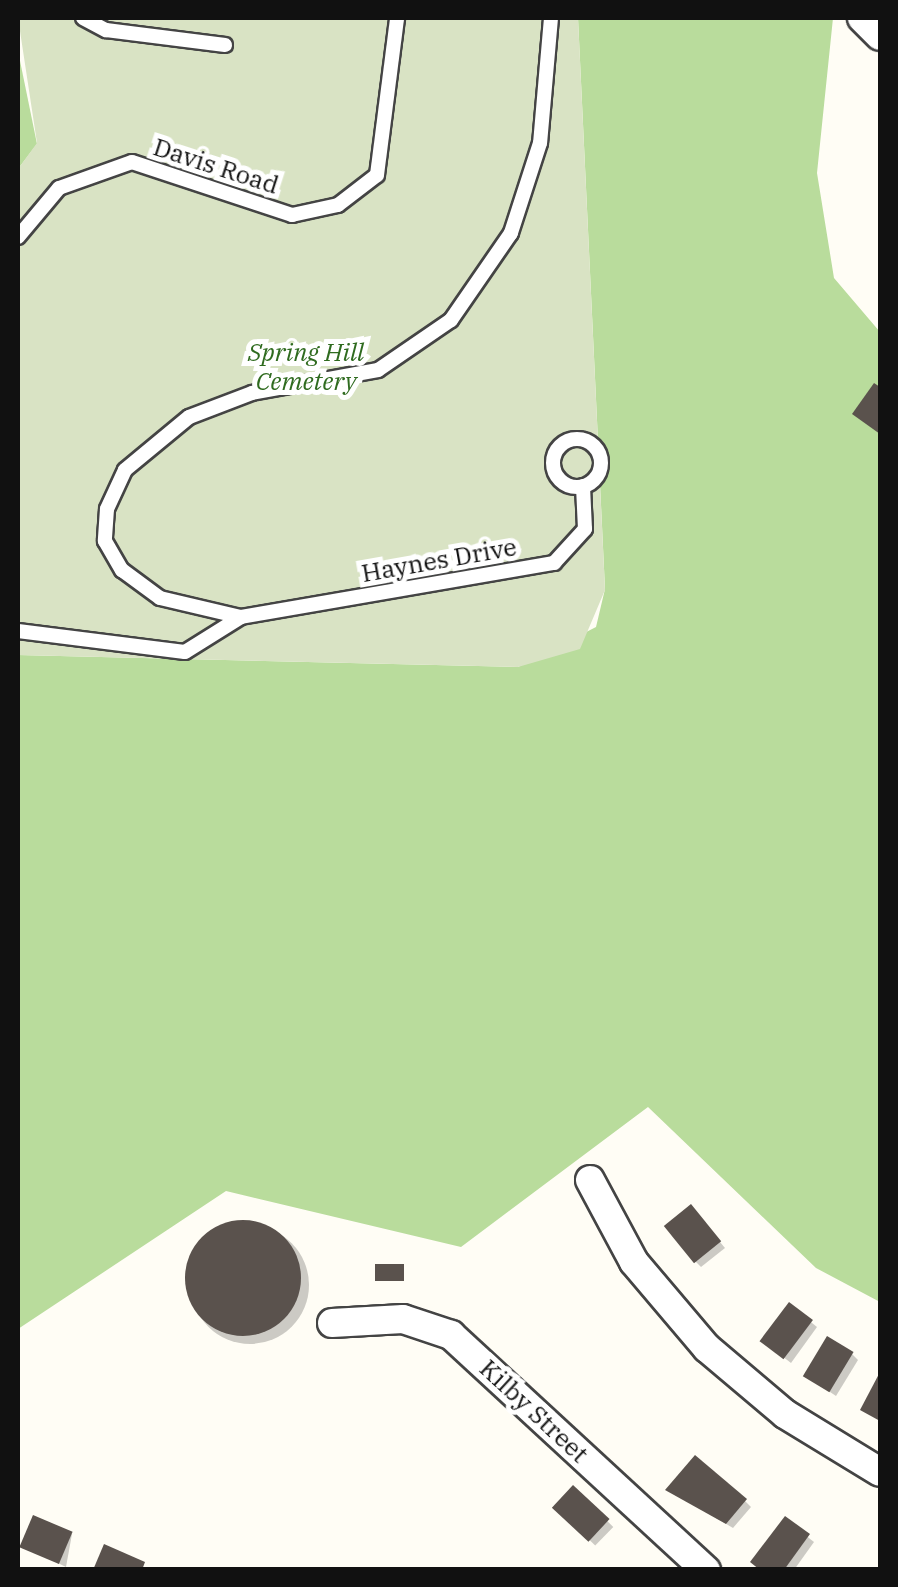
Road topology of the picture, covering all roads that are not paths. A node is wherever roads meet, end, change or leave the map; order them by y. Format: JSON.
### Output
{"nodes":[{"id":1,"x":83,"y":18,"type":"edge"},
{"id":2,"x":397,"y":18,"type":"edge"},
{"id":3,"x":551,"y":18,"type":"edge"},
{"id":4,"x":862,"y":18,"type":"edge"},
{"id":5,"x":880,"y":36,"type":"edge"},
{"id":6,"x":224,"y":45,"type":"dead end"},
{"id":7,"x":18,"y":236,"type":"edge"},
{"id":8,"x":582,"y":486,"type":"dead end"},
{"id":9,"x":241,"y":617,"type":"junction"},
{"id":10,"x":18,"y":631,"type":"edge"},
{"id":11,"x":590,"y":1180,"type":"dead end"},
{"id":12,"x":332,"y":1322,"type":"dead end"},
{"id":13,"x":880,"y":1472,"type":"edge"},
{"id":14,"x":706,"y":1570,"type":"edge"}],
"edges":[{"from":1,"to":6,"type":"lane"},
{"from":2,"to":7,"type":"lane","name":"Davis Road"},
{"from":3,"to":9,"type":"lane"},
{"from":4,"to":5,"type":"street"},
{"from":8,"to":9,"type":"lane","name":"Haynes Drive"},
{"from":9,"to":10,"type":"lane"},
{"from":11,"to":13,"type":"street"},
{"from":12,"to":14,"type":"street","name":"Kilby Street"}]}
